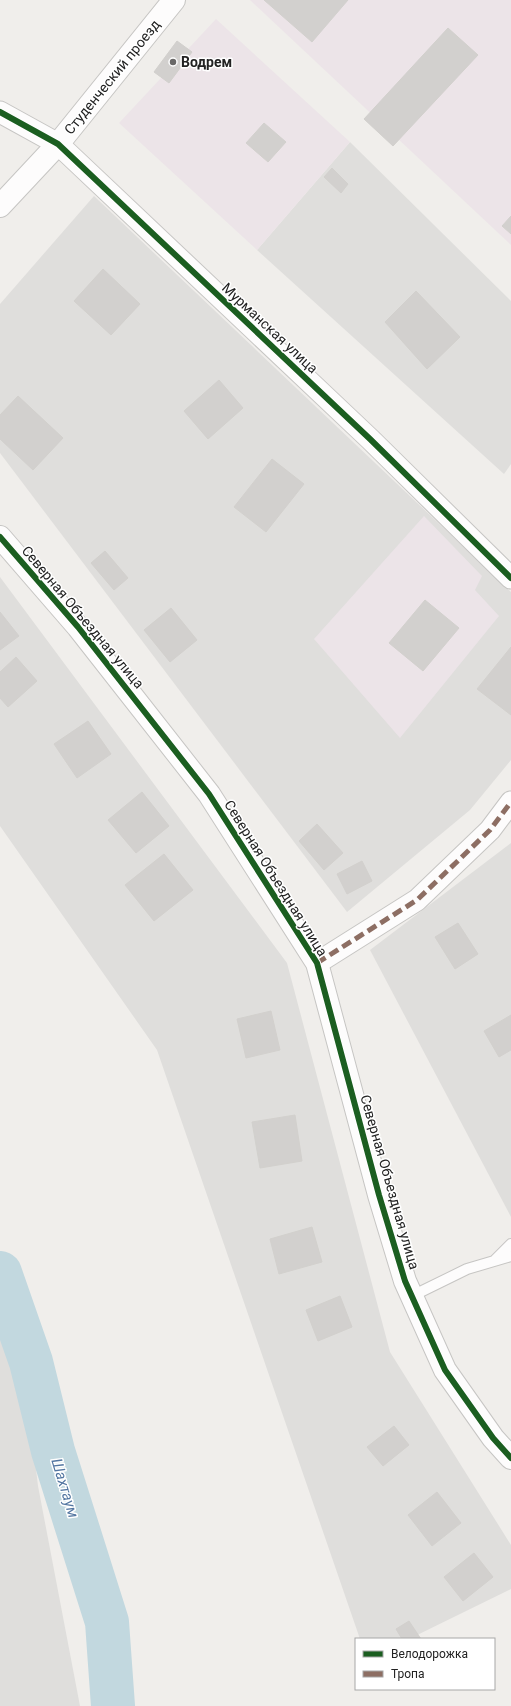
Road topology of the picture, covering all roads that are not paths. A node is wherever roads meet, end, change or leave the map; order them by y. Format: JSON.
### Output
{"nodes":[{"id":1,"x":174,"y":0,"type":"edge"},
{"id":2,"x":0,"y":112,"type":"edge"},
{"id":3,"x":58,"y":144,"type":"junction"},
{"id":4,"x":0,"y":206,"type":"edge"},
{"id":5,"x":0,"y":537,"type":"edge"},
{"id":6,"x":511,"y":578,"type":"edge"},
{"id":7,"x":511,"y":802,"type":"edge"},
{"id":8,"x":317,"y":963,"type":"junction"},
{"id":9,"x":511,"y":1244,"type":"edge"},
{"id":10,"x":511,"y":1256,"type":"edge"},
{"id":11,"x":495,"y":1260,"type":"junction"},
{"id":12,"x":412,"y":1296,"type":"junction"},
{"id":13,"x":511,"y":1458,"type":"edge"}],
"edges":[{"from":1,"to":3,"type":"street","name":"Студенческий проезд"},
{"from":2,"to":3,"type":"street","name":"Мурманская улица"},
{"from":3,"to":4,"type":"street","name":"Студенческий проезд"},
{"from":3,"to":6,"type":"street","name":"Мурманская улица"},
{"from":5,"to":8,"type":"street","name":"Северная Объездная улица"},
{"from":7,"to":8,"type":"street"},
{"from":8,"to":12,"type":"street","name":"Северная Объездная улица"},
{"from":9,"to":11,"type":"lane"},
{"from":10,"to":11,"type":"lane"},
{"from":11,"to":12,"type":"lane"},
{"from":12,"to":13,"type":"street","name":"Северная Объездная улица"}]}
